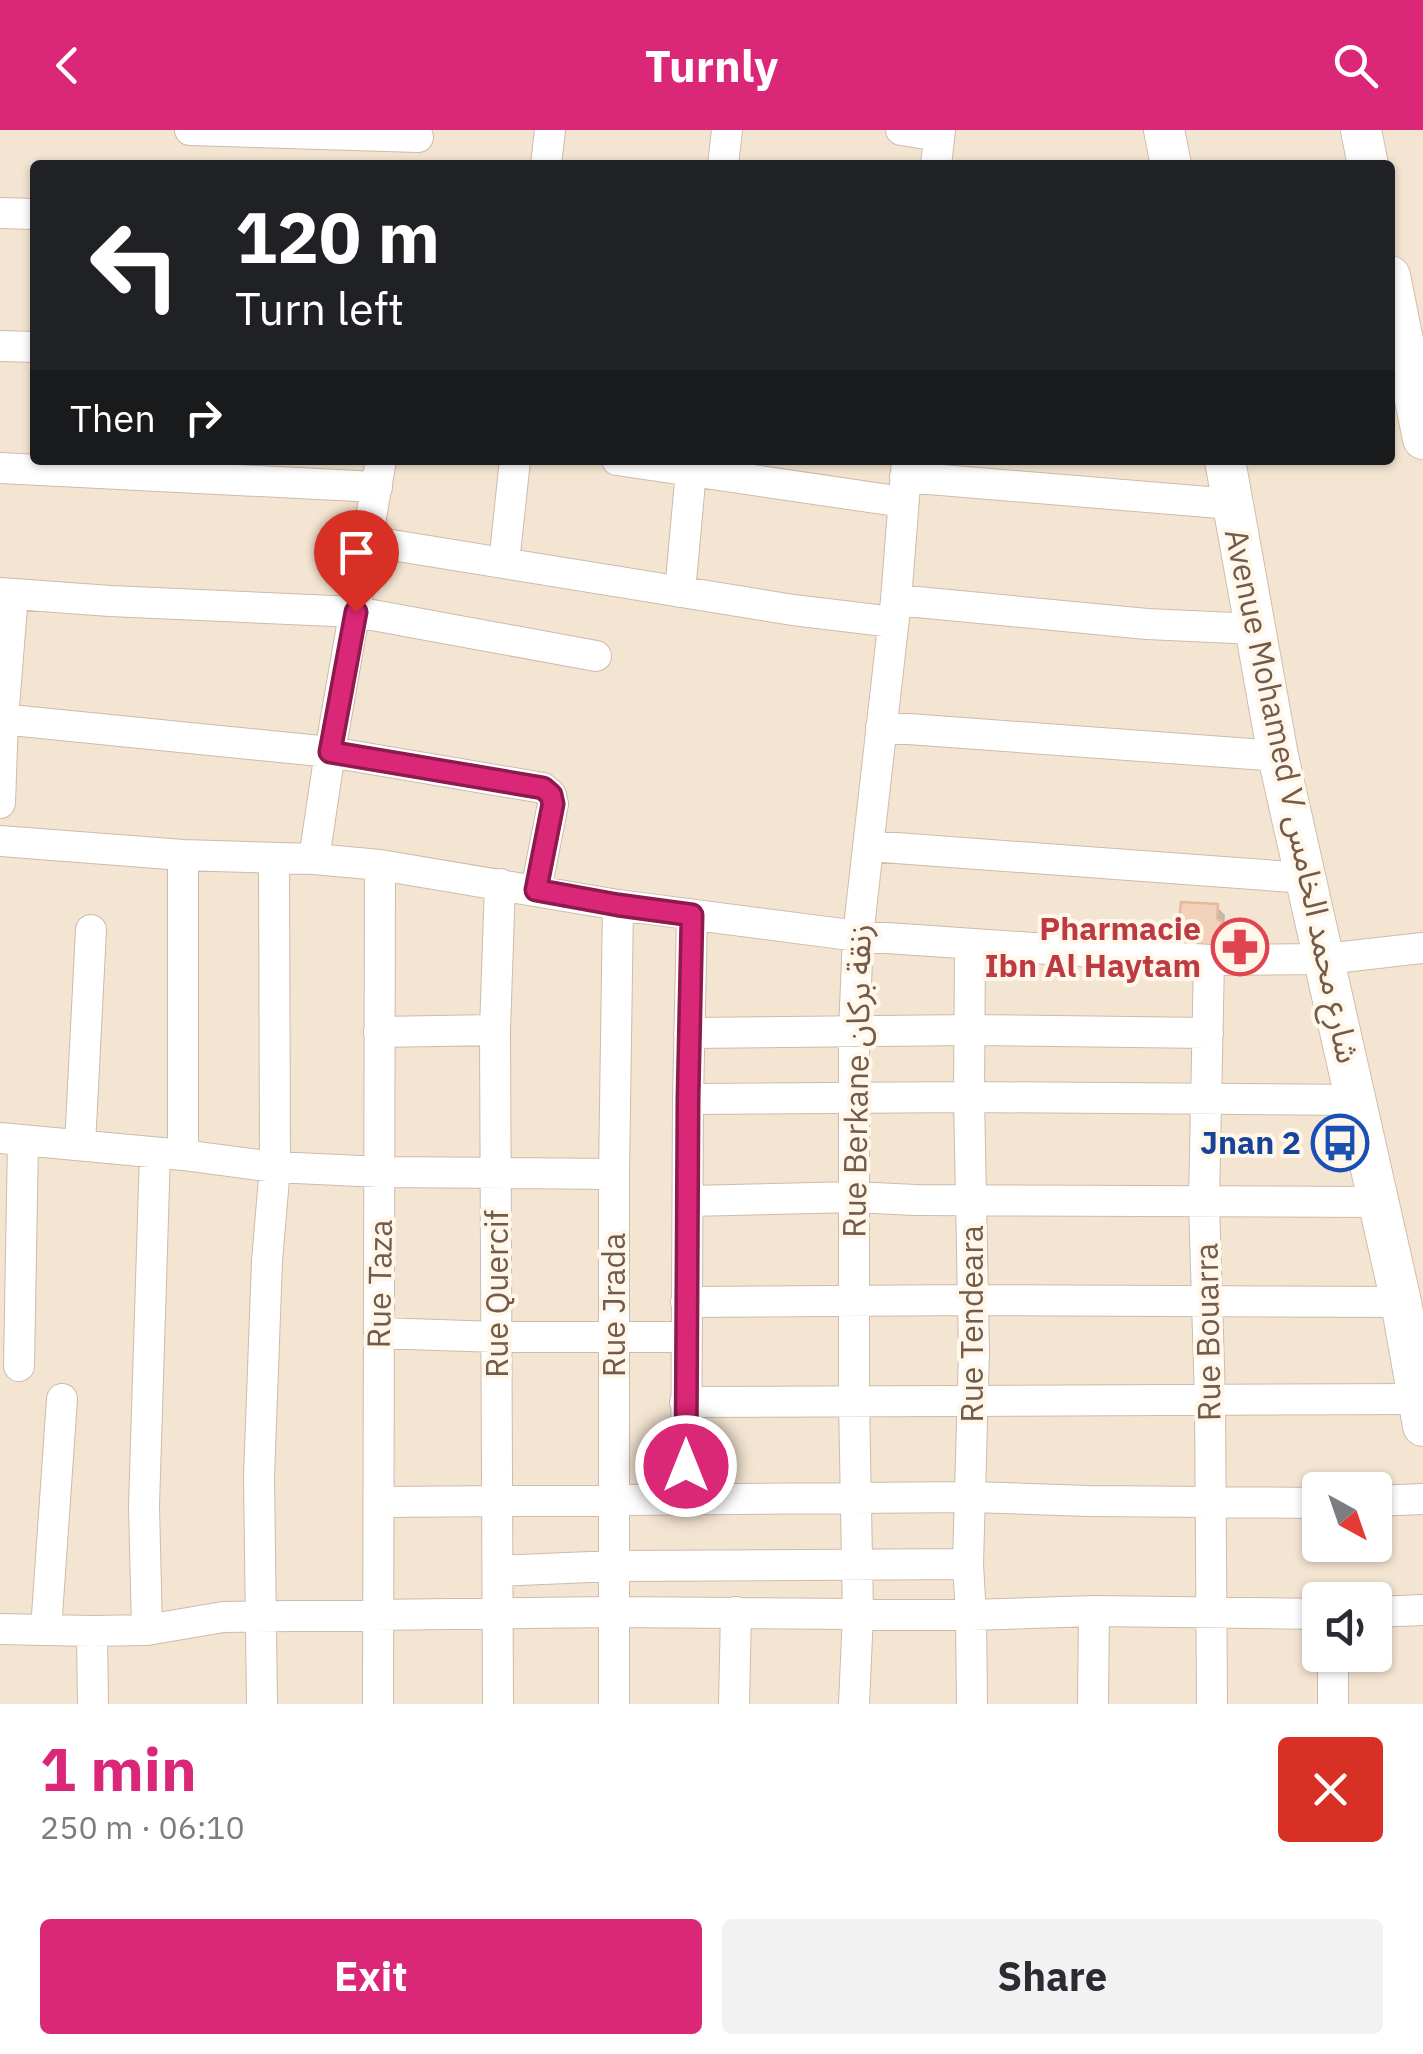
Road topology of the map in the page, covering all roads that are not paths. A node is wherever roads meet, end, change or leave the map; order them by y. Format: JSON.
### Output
{"nodes":[{"id":1,"x":190,"y":130,"type":"edge"},
{"id":2,"x":550,"y":130,"type":"edge"},
{"id":3,"x":728,"y":130,"type":"edge"},
{"id":4,"x":902,"y":130,"type":"edge"},
{"id":5,"x":1164,"y":130,"type":"edge"},
{"id":6,"x":1360,"y":130,"type":"edge"},
{"id":7,"x":417,"y":144,"type":"edge"},
{"id":8,"x":938,"y":144,"type":"edge"},
{"id":9,"x":547,"y":160,"type":"edge"},
{"id":10,"x":725,"y":160,"type":"edge"},
{"id":11,"x":1170,"y":160,"type":"edge"},
{"id":12,"x":1367,"y":160,"type":"edge"},
{"id":13,"x":0,"y":213,"type":"edge"},
{"id":14,"x":30,"y":214,"type":"edge"},
{"id":15,"x":1395,"y":301,"type":"edge"},
{"id":16,"x":0,"y":346,"type":"edge"},
{"id":17,"x":30,"y":347,"type":"edge"},
{"id":18,"x":1423,"y":439,"type":"edge"},
{"id":19,"x":514,"y":465,"type":"edge"},
{"id":20,"x":691,"y":465,"type":"edge"},
{"id":21,"x":1226,"y":465,"type":"edge"},
{"id":22,"x":0,"y":468,"type":"edge"},
{"id":23,"x":379,"y":473,"type":"edge"},
{"id":24,"x":905,"y":480,"type":"edge"},
{"id":25,"x":1232,"y":504,"type":"junction"},
{"id":26,"x":368,"y":541,"type":"junction"},
{"id":27,"x":504,"y":563,"type":"junction"},
{"id":28,"x":680,"y":592,"type":"junction"},
{"id":29,"x":7,"y":594,"type":"edge"},
{"id":30,"x":894,"y":611,"type":"junction"},
{"id":31,"x":356,"y":612,"type":"junction"},
{"id":32,"x":1256,"y":629,"type":"junction"},
{"id":33,"x":596,"y":656,"type":"dead end"},
{"id":34,"x":1,"y":719,"type":"edge"},
{"id":35,"x":881,"y":727,"type":"junction"},
{"id":36,"x":330,"y":752,"type":"junction"},
{"id":37,"x":1278,"y":756,"type":"junction"},
{"id":38,"x":0,"y":804,"type":"edge"},
{"id":39,"x":0,"y":842,"type":"edge"},
{"id":40,"x":869,"y":846,"type":"junction"},
{"id":41,"x":184,"y":854,"type":"junction"},
{"id":42,"x":274,"y":858,"type":"junction"},
{"id":43,"x":314,"y":859,"type":"junction"},
{"id":44,"x":380,"y":865,"type":"junction"},
{"id":45,"x":1305,"y":878,"type":"junction"},
{"id":46,"x":500,"y":884,"type":"junction"},
{"id":47,"x":536,"y":890,"type":"junction"},
{"id":48,"x":618,"y":905,"type":"junction"},
{"id":49,"x":692,"y":915,"type":"junction"},
{"id":50,"x":90,"y":930,"type":"dead end"},
{"id":51,"x":858,"y":936,"type":"junction"},
{"id":52,"x":970,"y":944,"type":"junction"},
{"id":53,"x":1423,"y":948,"type":"edge"},
{"id":54,"x":1325,"y":959,"type":"junction"},
{"id":55,"x":1208,"y":960,"type":"junction"},
{"id":56,"x":495,"y":1030,"type":"junction"},
{"id":57,"x":970,"y":1030,"type":"junction"},
{"id":58,"x":379,"y":1032,"type":"junction"},
{"id":59,"x":689,"y":1032,"type":"junction"},
{"id":60,"x":854,"y":1032,"type":"junction"},
{"id":61,"x":1208,"y":1032,"type":"junction"},
{"id":62,"x":854,"y":1097,"type":"junction"},
{"id":63,"x":968,"y":1097,"type":"junction"},
{"id":64,"x":1206,"y":1098,"type":"junction"},
{"id":65,"x":688,"y":1099,"type":"junction"},
{"id":66,"x":1356,"y":1100,"type":"junction"},
{"id":67,"x":12,"y":1140,"type":"edge"},
{"id":68,"x":80,"y":1145,"type":"junction"},
{"id":69,"x":169,"y":1154,"type":"junction"},
{"id":70,"x":275,"y":1166,"type":"junction"},
{"id":71,"x":381,"y":1172,"type":"junction"},
{"id":72,"x":496,"y":1174,"type":"junction"},
{"id":73,"x":614,"y":1174,"type":"junction"},
{"id":74,"x":854,"y":1197,"type":"junction"},
{"id":75,"x":688,"y":1200,"type":"junction"},
{"id":76,"x":971,"y":1200,"type":"junction"},
{"id":77,"x":1204,"y":1202,"type":"junction"},
{"id":78,"x":1378,"y":1202,"type":"junction"},
{"id":79,"x":853,"y":1300,"type":"junction"},
{"id":80,"x":974,"y":1300,"type":"junction"},
{"id":81,"x":686,"y":1302,"type":"junction"},
{"id":82,"x":1208,"y":1302,"type":"junction"},
{"id":83,"x":1401,"y":1302,"type":"junction"},
{"id":84,"x":379,"y":1334,"type":"junction"},
{"id":85,"x":497,"y":1337,"type":"junction"},
{"id":86,"x":614,"y":1337,"type":"junction"},
{"id":87,"x":686,"y":1337,"type":"junction"},
{"id":88,"x":19,"y":1366,"type":"dead end"},
{"id":89,"x":62,"y":1399,"type":"dead end"},
{"id":90,"x":854,"y":1400,"type":"junction"},
{"id":91,"x":973,"y":1400,"type":"junction"},
{"id":92,"x":1210,"y":1400,"type":"junction"},
{"id":93,"x":685,"y":1402,"type":"junction"},
{"id":94,"x":1421,"y":1412,"type":"edge"},
{"id":95,"x":971,"y":1496,"type":"junction"},
{"id":96,"x":686,"y":1498,"type":"junction"},
{"id":97,"x":1423,"y":1498,"type":"edge"},
{"id":98,"x":856,"y":1499,"type":"junction"},
{"id":99,"x":1392,"y":1499,"type":"edge"},
{"id":100,"x":614,"y":1500,"type":"junction"},
{"id":101,"x":498,"y":1501,"type":"junction"},
{"id":102,"x":379,"y":1502,"type":"junction"},
{"id":103,"x":1210,"y":1502,"type":"junction"},
{"id":104,"x":1302,"y":1503,"type":"edge"},
{"id":105,"x":968,"y":1564,"type":"junction"},
{"id":106,"x":858,"y":1565,"type":"junction"},
{"id":107,"x":614,"y":1566,"type":"junction"},
{"id":108,"x":499,"y":1571,"type":"junction"},
{"id":109,"x":1423,"y":1610,"type":"edge"},
{"id":110,"x":1094,"y":1611,"type":"junction"},
{"id":111,"x":1392,"y":1611,"type":"edge"},
{"id":112,"x":612,"y":1612,"type":"junction"},
{"id":113,"x":736,"y":1612,"type":"junction"},
{"id":114,"x":1212,"y":1612,"type":"junction"},
{"id":115,"x":858,"y":1614,"type":"junction"},
{"id":116,"x":971,"y":1614,"type":"junction"},
{"id":117,"x":1302,"y":1614,"type":"edge"},
{"id":118,"x":499,"y":1615,"type":"junction"},
{"id":119,"x":262,"y":1616,"type":"junction"},
{"id":120,"x":378,"y":1616,"type":"junction"},
{"id":121,"x":0,"y":1629,"type":"edge"},
{"id":122,"x":46,"y":1630,"type":"junction"},
{"id":123,"x":148,"y":1630,"type":"junction"},
{"id":124,"x":92,"y":1632,"type":"junction"},
{"id":125,"x":1332,"y":1672,"type":"edge"},
{"id":126,"x":93,"y":1704,"type":"edge"},
{"id":127,"x":262,"y":1704,"type":"edge"},
{"id":128,"x":378,"y":1704,"type":"edge"},
{"id":129,"x":498,"y":1704,"type":"edge"},
{"id":130,"x":614,"y":1704,"type":"edge"},
{"id":131,"x":734,"y":1704,"type":"edge"},
{"id":132,"x":854,"y":1704,"type":"edge"},
{"id":133,"x":972,"y":1704,"type":"edge"},
{"id":134,"x":1093,"y":1704,"type":"edge"},
{"id":135,"x":1212,"y":1704,"type":"edge"},
{"id":136,"x":1333,"y":1704,"type":"edge"}],
"edges":[{"from":1,"to":7,"type":"street"},
{"from":2,"to":9,"type":"street"},
{"from":3,"to":10,"type":"street"},
{"from":4,"to":8,"type":"street"},
{"from":5,"to":11,"type":"street"},
{"from":6,"to":12,"type":"street"},
{"from":13,"to":14,"type":"street"},
{"from":15,"to":18,"type":"street"},
{"from":16,"to":17,"type":"street"},
{"from":19,"to":27,"type":"street"},
{"from":20,"to":24,"type":"street"},
{"from":20,"to":28,"type":"street"},
{"from":21,"to":25,"type":"street","name":"Avenue Mohamed V شارع محمد الخامس"},
{"from":22,"to":23,"type":"street"},
{"from":23,"to":26,"type":"street"},
{"from":24,"to":25,"type":"street"},
{"from":24,"to":30,"type":"street","name":"Rue Berkane زنقة بركان"},
{"from":25,"to":32,"type":"street","name":"Avenue Mohamed V شارع محمد الخامس"},
{"from":26,"to":27,"type":"street"},
{"from":26,"to":31,"type":"street"},
{"from":27,"to":28,"type":"street"},
{"from":28,"to":30,"type":"street"},
{"from":29,"to":31,"type":"street"},
{"from":29,"to":34,"type":"street"},
{"from":30,"to":32,"type":"street"},
{"from":30,"to":35,"type":"street","name":"Rue Berkane زنقة بركان"},
{"from":31,"to":33,"type":"street"},
{"from":31,"to":36,"type":"street"},
{"from":32,"to":37,"type":"street","name":"Avenue Mohamed V شارع محمد الخامس"},
{"from":34,"to":36,"type":"street"},
{"from":34,"to":38,"type":"street"},
{"from":35,"to":37,"type":"street"},
{"from":35,"to":40,"type":"street","name":"Rue Berkane زنقة بركان"},
{"from":36,"to":43,"type":"street"},
{"from":36,"to":47,"type":"street"},
{"from":37,"to":45,"type":"street","name":"Avenue Mohamed V شارع محمد الخامس"},
{"from":39,"to":41,"type":"street"},
{"from":40,"to":45,"type":"street"},
{"from":40,"to":51,"type":"street","name":"Rue Berkane زنقة بركان"},
{"from":41,"to":42,"type":"street"},
{"from":41,"to":69,"type":"street"},
{"from":42,"to":43,"type":"street"},
{"from":42,"to":70,"type":"street"},
{"from":43,"to":44,"type":"street"},
{"from":44,"to":46,"type":"street"},
{"from":44,"to":58,"type":"street","name":"Rue Taza"},
{"from":45,"to":54,"type":"street","name":"Avenue Mohamed V شارع محمد الخامس"},
{"from":46,"to":47,"type":"street"},
{"from":46,"to":56,"type":"street","name":"Rue Quercif"},
{"from":47,"to":48,"type":"street"},
{"from":48,"to":49,"type":"street"},
{"from":48,"to":73,"type":"street","name":"Rue Jrada"},
{"from":49,"to":51,"type":"street"},
{"from":49,"to":59,"type":"street"},
{"from":50,"to":68,"type":"street"},
{"from":51,"to":52,"type":"street"},
{"from":51,"to":60,"type":"street","name":"Rue Berkane زنقة بركان"},
{"from":52,"to":55,"type":"street"},
{"from":52,"to":57,"type":"street","name":"Rue Tendeara"},
{"from":53,"to":54,"type":"street"},
{"from":54,"to":55,"type":"street"},
{"from":54,"to":66,"type":"street","name":"Avenue Mohamed V شارع محمد الخامس"},
{"from":55,"to":61,"type":"street","name":"Rue Bouarra"},
{"from":56,"to":58,"type":"street"},
{"from":56,"to":72,"type":"street","name":"Rue Quercif"},
{"from":57,"to":60,"type":"street"},
{"from":57,"to":61,"type":"street"},
{"from":57,"to":63,"type":"street","name":"Rue Tendeara"},
{"from":58,"to":71,"type":"street","name":"Rue Taza"},
{"from":59,"to":60,"type":"street"},
{"from":59,"to":65,"type":"street"},
{"from":60,"to":62,"type":"street","name":"Rue Berkane زنقة بركان"},
{"from":61,"to":64,"type":"street","name":"Rue Bouarra"},
{"from":62,"to":63,"type":"street"},
{"from":62,"to":65,"type":"street"},
{"from":62,"to":74,"type":"street","name":"Rue Berkane زنقة بركان"},
{"from":63,"to":64,"type":"street"},
{"from":63,"to":76,"type":"street","name":"Rue Tendeara"},
{"from":64,"to":66,"type":"street"},
{"from":64,"to":77,"type":"street","name":"Rue Bouarra"},
{"from":65,"to":75,"type":"street"},
{"from":66,"to":78,"type":"street","name":"Avenue Mohamed V شارع محمد الخامس"},
{"from":67,"to":68,"type":"street"},
{"from":67,"to":88,"type":"street"},
{"from":68,"to":69,"type":"street"},
{"from":69,"to":70,"type":"street"},
{"from":69,"to":123,"type":"street"},
{"from":70,"to":71,"type":"street"},
{"from":70,"to":119,"type":"street"},
{"from":71,"to":72,"type":"street"},
{"from":71,"to":84,"type":"street","name":"Rue Taza"},
{"from":72,"to":73,"type":"street"},
{"from":72,"to":85,"type":"street","name":"Rue Quercif"},
{"from":73,"to":86,"type":"street","name":"Rue Jrada"},
{"from":74,"to":75,"type":"street"},
{"from":74,"to":76,"type":"street"},
{"from":74,"to":79,"type":"street","name":"Rue Berkane زنقة بركان"},
{"from":75,"to":81,"type":"street"},
{"from":76,"to":77,"type":"street"},
{"from":76,"to":80,"type":"street","name":"Rue Tendeara"},
{"from":77,"to":78,"type":"street"},
{"from":77,"to":82,"type":"street","name":"Rue Bouarra"},
{"from":78,"to":83,"type":"street","name":"Avenue Mohamed V شارع محمد الخامس"},
{"from":79,"to":80,"type":"street"},
{"from":79,"to":81,"type":"street"},
{"from":79,"to":90,"type":"street","name":"Rue Berkane زنقة بركان"},
{"from":80,"to":82,"type":"street"},
{"from":80,"to":91,"type":"street","name":"Rue Tendeara"},
{"from":81,"to":87,"type":"street"},
{"from":82,"to":83,"type":"street"},
{"from":82,"to":92,"type":"street","name":"Rue Bouarra"},
{"from":83,"to":94,"type":"street","name":"Avenue Mohamed V شارع محمد الخامس"},
{"from":84,"to":85,"type":"street"},
{"from":84,"to":102,"type":"street","name":"Rue Taza"},
{"from":85,"to":86,"type":"street"},
{"from":85,"to":101,"type":"street","name":"Rue Quercif"},
{"from":86,"to":87,"type":"street"},
{"from":86,"to":100,"type":"street","name":"Rue Jrada"},
{"from":87,"to":93,"type":"street"},
{"from":89,"to":122,"type":"street"},
{"from":90,"to":91,"type":"street"},
{"from":90,"to":93,"type":"street"},
{"from":90,"to":98,"type":"street","name":"Rue Berkane زنقة بركان"},
{"from":91,"to":92,"type":"street"},
{"from":91,"to":95,"type":"street","name":"Rue Tendeara"},
{"from":92,"to":94,"type":"street"},
{"from":92,"to":103,"type":"street","name":"Rue Bouarra"},
{"from":93,"to":96,"type":"street"},
{"from":95,"to":98,"type":"street"},
{"from":95,"to":103,"type":"street"},
{"from":95,"to":105,"type":"street","name":"Rue Tendeara"},
{"from":96,"to":98,"type":"street"},
{"from":96,"to":100,"type":"street"},
{"from":97,"to":99,"type":"street"},
{"from":98,"to":106,"type":"street","name":"Rue Berkane زنقة بركان"},
{"from":100,"to":101,"type":"street"},
{"from":100,"to":107,"type":"street","name":"Rue Jrada"},
{"from":101,"to":102,"type":"street"},
{"from":101,"to":108,"type":"street","name":"Rue Quercif"},
{"from":102,"to":120,"type":"street","name":"Rue Taza"},
{"from":103,"to":104,"type":"street"},
{"from":103,"to":114,"type":"street","name":"Rue Bouarra"},
{"from":105,"to":106,"type":"street"},
{"from":105,"to":116,"type":"street","name":"Rue Tendeara"},
{"from":106,"to":107,"type":"street"},
{"from":106,"to":115,"type":"street","name":"Rue Berkane زنقة بركان"},
{"from":107,"to":108,"type":"street"},
{"from":107,"to":112,"type":"street","name":"Rue Jrada"},
{"from":108,"to":118,"type":"street","name":"Rue Quercif"},
{"from":109,"to":111,"type":"street"},
{"from":110,"to":114,"type":"street"},
{"from":110,"to":116,"type":"street"},
{"from":110,"to":134,"type":"street"},
{"from":112,"to":113,"type":"street"},
{"from":112,"to":118,"type":"street"},
{"from":112,"to":130,"type":"street","name":"Rue Jrada"},
{"from":113,"to":115,"type":"street"},
{"from":113,"to":131,"type":"street"},
{"from":114,"to":117,"type":"street"},
{"from":114,"to":135,"type":"street","name":"Rue Bouarra"},
{"from":115,"to":116,"type":"street"},
{"from":115,"to":132,"type":"street","name":"Rue Berkane زنقة بركان"},
{"from":116,"to":133,"type":"street","name":"Rue Tendeara"},
{"from":118,"to":120,"type":"street"},
{"from":118,"to":129,"type":"street","name":"Rue Quercif"},
{"from":119,"to":120,"type":"street"},
{"from":119,"to":123,"type":"street"},
{"from":119,"to":127,"type":"street"},
{"from":120,"to":128,"type":"street","name":"Rue Taza"},
{"from":121,"to":122,"type":"street"},
{"from":122,"to":124,"type":"street"},
{"from":123,"to":124,"type":"street"},
{"from":124,"to":126,"type":"street"},
{"from":125,"to":136,"type":"street"}]}
